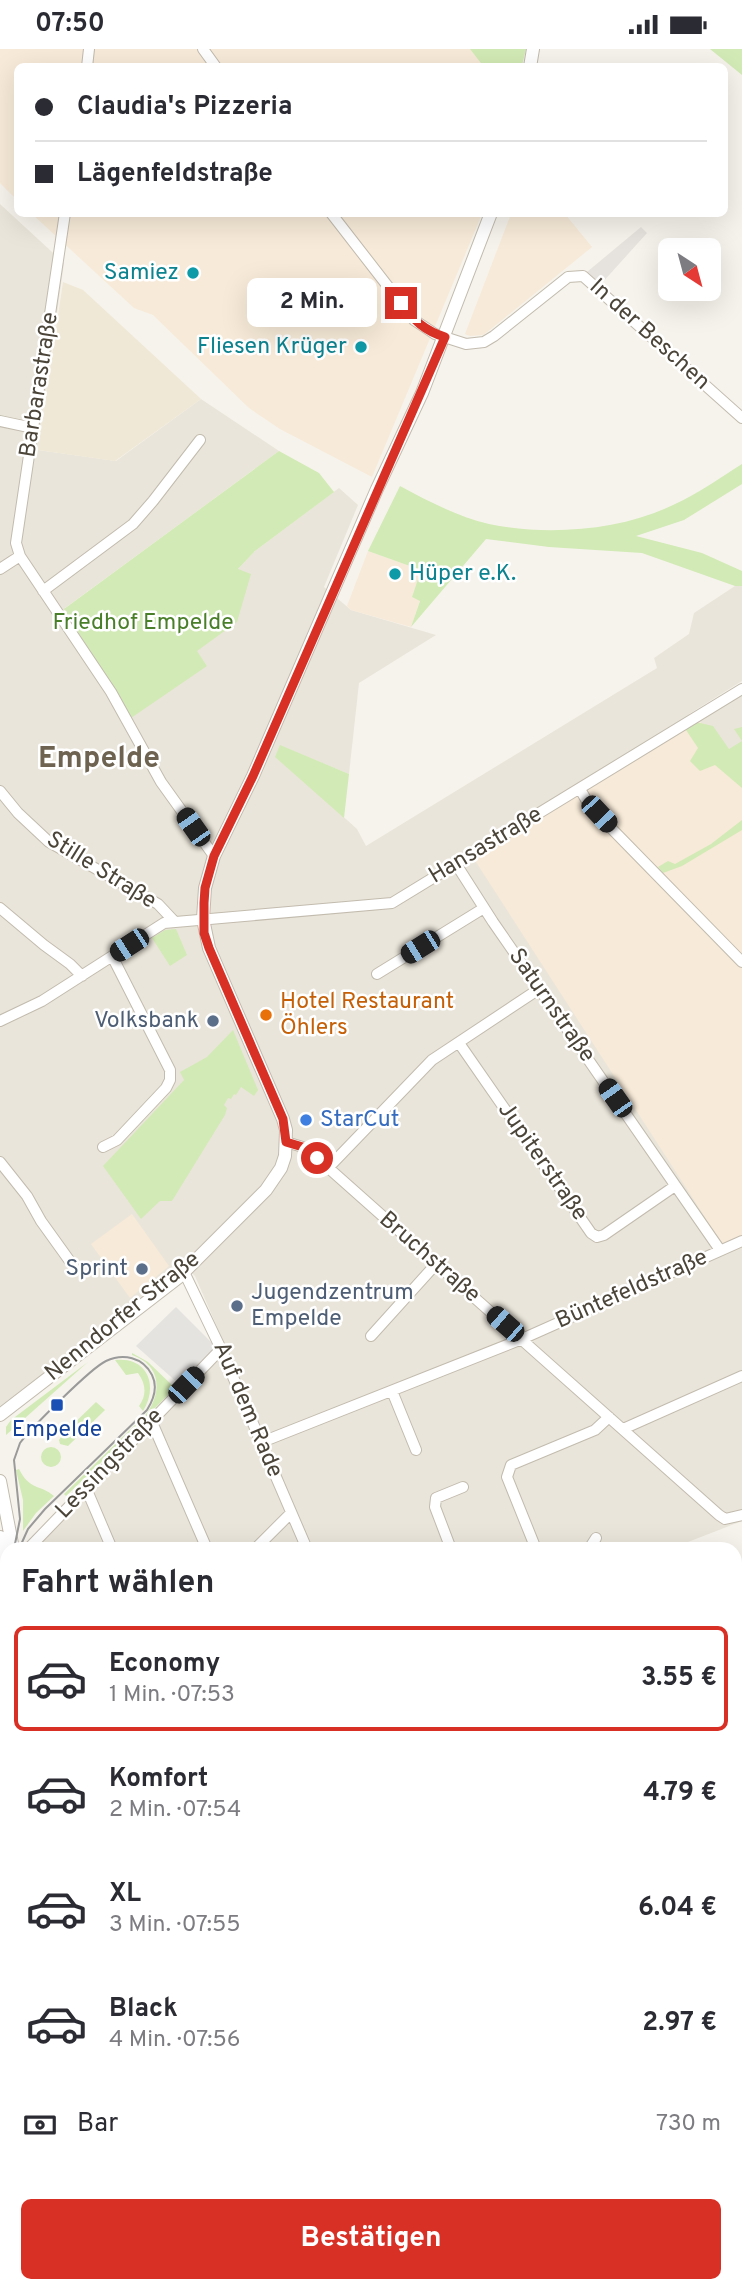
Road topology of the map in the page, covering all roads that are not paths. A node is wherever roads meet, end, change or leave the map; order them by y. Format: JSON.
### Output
{"nodes":[{"id":1,"x":202,"y":49,"type":"edge"},
{"id":2,"x":213,"y":63,"type":"edge"},
{"id":3,"x":64,"y":217,"type":"edge"},
{"id":4,"x":334,"y":217,"type":"edge"},
{"id":5,"x":490,"y":217,"type":"edge"},
{"id":6,"x":445,"y":337,"type":"junction"},
{"id":7,"x":742,"y":418,"type":"edge"},
{"id":8,"x":0,"y":421,"type":"edge"},
{"id":9,"x":33,"y":428,"type":"junction"},
{"id":10,"x":200,"y":440,"type":"dead end"},
{"id":11,"x":20,"y":556,"type":"junction"},
{"id":12,"x":0,"y":569,"type":"edge"},
{"id":13,"x":43,"y":591,"type":"junction"},
{"id":14,"x":742,"y":689,"type":"edge"},
{"id":15,"x":580,"y":789,"type":"junction"},
{"id":16,"x":0,"y":791,"type":"edge"},
{"id":17,"x":214,"y":856,"type":"junction"},
{"id":18,"x":456,"y":864,"type":"junction"},
{"id":19,"x":0,"y":908,"type":"edge"},
{"id":20,"x":484,"y":908,"type":"junction"},
{"id":21,"x":203,"y":919,"type":"junction"},
{"id":22,"x":173,"y":920,"type":"junction"},
{"id":23,"x":112,"y":956,"type":"junction"},
{"id":24,"x":742,"y":962,"type":"edge"},
{"id":25,"x":377,"y":974,"type":"dead end"},
{"id":26,"x":82,"y":976,"type":"junction"},
{"id":27,"x":539,"y":989,"type":"junction"},
{"id":28,"x":0,"y":1021,"type":"edge"},
{"id":29,"x":459,"y":1043,"type":"junction"},
{"id":30,"x":286,"y":1142,"type":"junction"},
{"id":31,"x":103,"y":1147,"type":"dead end"},
{"id":32,"x":0,"y":1162,"type":"edge"},
{"id":33,"x":328,"y":1168,"type":"junction"},
{"id":34,"x":675,"y":1186,"type":"junction"},
{"id":35,"x":742,"y":1241,"type":"edge"},
{"id":36,"x":720,"y":1251,"type":"junction"},
{"id":37,"x":436,"y":1264,"type":"junction"},
{"id":38,"x":74,"y":1267,"type":"dead end"},
{"id":39,"x":184,"y":1272,"type":"junction"},
{"id":40,"x":371,"y":1336,"type":"dead end"},
{"id":41,"x":522,"y":1339,"type":"junction"},
{"id":42,"x":221,"y":1349,"type":"junction"},
{"id":43,"x":742,"y":1376,"type":"edge"},
{"id":44,"x":391,"y":1391,"type":"junction"},
{"id":45,"x":0,"y":1415,"type":"edge"},
{"id":46,"x":609,"y":1417,"type":"junction"},
{"id":47,"x":151,"y":1420,"type":"junction"},
{"id":48,"x":623,"y":1429,"type":"junction"},
{"id":49,"x":262,"y":1442,"type":"junction"},
{"id":50,"x":416,"y":1450,"type":"dead end"},
{"id":51,"x":0,"y":1481,"type":"edge"},
{"id":52,"x":463,"y":1487,"type":"dead end"},
{"id":53,"x":86,"y":1488,"type":"junction"},
{"id":54,"x":291,"y":1513,"type":"junction"},
{"id":55,"x":742,"y":1515,"type":"edge"},
{"id":56,"x":596,"y":1538,"type":"dead end"},
{"id":57,"x":12,"y":1542,"type":"edge"},
{"id":58,"x":35,"y":1542,"type":"edge"},
{"id":59,"x":109,"y":1542,"type":"edge"},
{"id":60,"x":205,"y":1542,"type":"edge"},
{"id":61,"x":262,"y":1542,"type":"edge"},
{"id":62,"x":304,"y":1542,"type":"edge"},
{"id":63,"x":448,"y":1542,"type":"edge"},
{"id":64,"x":533,"y":1542,"type":"edge"},
{"id":65,"x":593,"y":1542,"type":"edge"}],
"edges":[{"from":1,"to":2,"type":"street"},
{"from":3,"to":9,"type":"street","name":"Barbarastraße"},
{"from":4,"to":6,"type":"street","name":"In der Beschen"},
{"from":5,"to":6,"type":"street","name":"Nenndorfer Straße"},
{"from":6,"to":7,"type":"street","name":"In der Beschen"},
{"from":6,"to":17,"type":"street","name":"Nenndorfer Straße"},
{"from":8,"to":9,"type":"street"},
{"from":9,"to":11,"type":"street","name":"Barbarastraße"},
{"from":10,"to":13,"type":"street"},
{"from":11,"to":12,"type":"street"},
{"from":11,"to":13,"type":"street"},
{"from":13,"to":17,"type":"street"},
{"from":14,"to":15,"type":"street","name":"Hansastraße"},
{"from":15,"to":18,"type":"street","name":"Hansastraße"},
{"from":15,"to":24,"type":"street"},
{"from":16,"to":22,"type":"street","name":"Stille Straße"},
{"from":17,"to":21,"type":"street","name":"Nenndorfer Straße"},
{"from":18,"to":20,"type":"street","name":"Saturnstraße"},
{"from":18,"to":21,"type":"street","name":"Hansastraße"},
{"from":19,"to":26,"type":"street"},
{"from":20,"to":25,"type":"street"},
{"from":20,"to":27,"type":"street","name":"Saturnstraße"},
{"from":21,"to":22,"type":"street","name":"Hansastraße"},
{"from":21,"to":30,"type":"street","name":"Nenndorfer Straße"},
{"from":22,"to":23,"type":"street"},
{"from":23,"to":26,"type":"street"},
{"from":23,"to":31,"type":"street"},
{"from":26,"to":28,"type":"street"},
{"from":27,"to":29,"type":"street"},
{"from":27,"to":34,"type":"street","name":"Saturnstraße"},
{"from":29,"to":33,"type":"street"},
{"from":29,"to":34,"type":"street","name":"Jupiterstraße"},
{"from":30,"to":33,"type":"street","name":"Bruchstraße"},
{"from":30,"to":39,"type":"street","name":"Nenndorfer Straße"},
{"from":32,"to":38,"type":"street"},
{"from":33,"to":37,"type":"street","name":"Bruchstraße"},
{"from":34,"to":36,"type":"street","name":"Saturnstraße"},
{"from":35,"to":36,"type":"street","name":"Büntefeldstraße"},
{"from":36,"to":41,"type":"street","name":"Büntefeldstraße"},
{"from":37,"to":40,"type":"street"},
{"from":37,"to":41,"type":"street","name":"Bruchstraße"},
{"from":39,"to":42,"type":"street","name":"Auf dem Rade"},
{"from":39,"to":45,"type":"street","name":"Nenndorfer Straße"},
{"from":41,"to":44,"type":"street","name":"Büntefeldstraße"},
{"from":41,"to":46,"type":"street","name":"Bruchstraße"},
{"from":42,"to":47,"type":"street","name":"Lessingstraße"},
{"from":42,"to":49,"type":"street","name":"Auf dem Rade"},
{"from":43,"to":48,"type":"street"},
{"from":44,"to":49,"type":"street","name":"Büntefeldstraße"},
{"from":44,"to":50,"type":"street"},
{"from":46,"to":48,"type":"street","name":"Bruchstraße"},
{"from":46,"to":64,"type":"street"},
{"from":47,"to":53,"type":"street","name":"Lessingstraße"},
{"from":47,"to":60,"type":"street"},
{"from":48,"to":55,"type":"street","name":"Bruchstraße"},
{"from":49,"to":54,"type":"street","name":"Auf dem Rade"},
{"from":51,"to":57,"type":"street"},
{"from":52,"to":63,"type":"street"},
{"from":53,"to":58,"type":"street","name":"Lessingstraße"},
{"from":53,"to":59,"type":"street"},
{"from":54,"to":61,"type":"street"},
{"from":54,"to":62,"type":"street","name":"Auf dem Rade"},
{"from":56,"to":65,"type":"street"}]}
